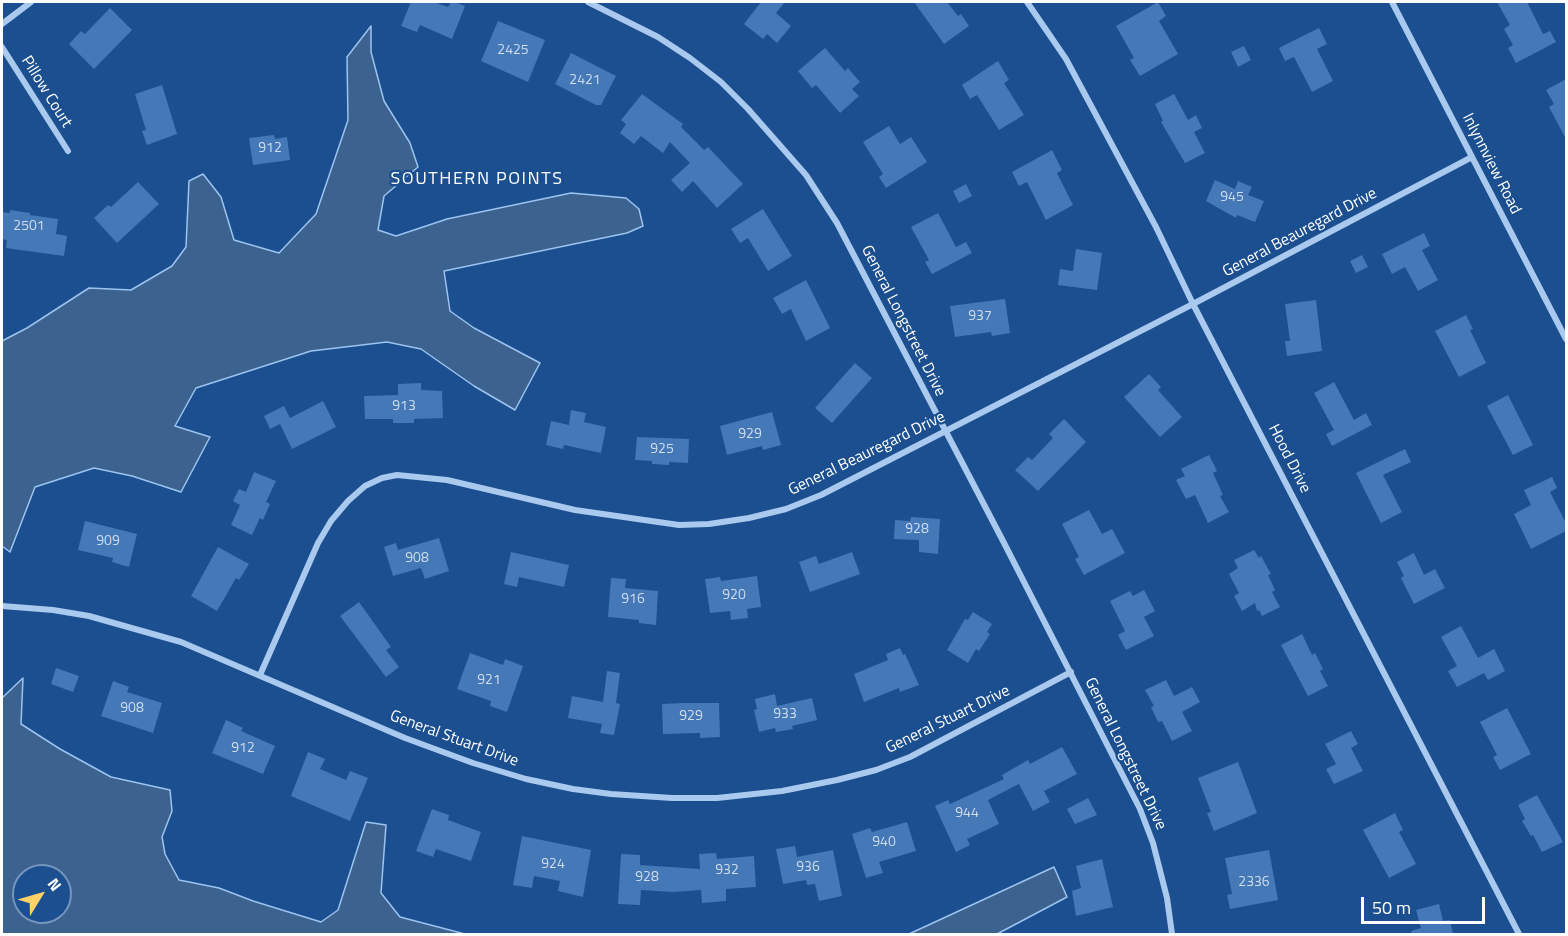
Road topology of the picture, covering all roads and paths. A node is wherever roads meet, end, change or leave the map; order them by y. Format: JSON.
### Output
{"nodes":[{"id":1,"x":31,"y":2,"type":"edge"},
{"id":2,"x":588,"y":2,"type":"edge"},
{"id":3,"x":1027,"y":2,"type":"edge"},
{"id":4,"x":1392,"y":2,"type":"edge"},
{"id":5,"x":2,"y":24,"type":"edge"},
{"id":6,"x":2,"y":46,"type":"edge"},
{"id":7,"x":68,"y":151,"type":"dead end"},
{"id":8,"x":1472,"y":158,"type":"junction"},
{"id":9,"x":1193,"y":304,"type":"junction"},
{"id":10,"x":1566,"y":339,"type":"edge"},
{"id":11,"x":945,"y":431,"type":"junction"},
{"id":12,"x":2,"y":606,"type":"edge"},
{"id":13,"x":1071,"y":672,"type":"junction"},
{"id":14,"x":261,"y":675,"type":"junction"},
{"id":15,"x":1172,"y":934,"type":"edge"},
{"id":16,"x":1519,"y":934,"type":"edge"}],
"edges":[{"from":1,"to":5,"type":"street"},
{"from":2,"to":11,"type":"street","name":"General Longstreet Drive"},
{"from":3,"to":9,"type":"street","name":"Hood Drive"},
{"from":4,"to":8,"type":"street","name":"Inlynnview Road"},
{"from":6,"to":7,"type":"street","name":"Pillow Court"},
{"from":8,"to":9,"type":"street","name":"General Beauregard Drive"},
{"from":8,"to":10,"type":"street","name":"Inlynnview Road"},
{"from":9,"to":11,"type":"street","name":"General Beauregard Drive"},
{"from":9,"to":16,"type":"street","name":"Hood Drive"},
{"from":11,"to":13,"type":"street","name":"General Longstreet Drive"},
{"from":11,"to":14,"type":"street","name":"General Beauregard Drive"},
{"from":12,"to":14,"type":"street","name":"General Stuart Drive"},
{"from":13,"to":14,"type":"street","name":"General Stuart Drive"},
{"from":13,"to":15,"type":"street","name":"General Longstreet Drive"}]}
